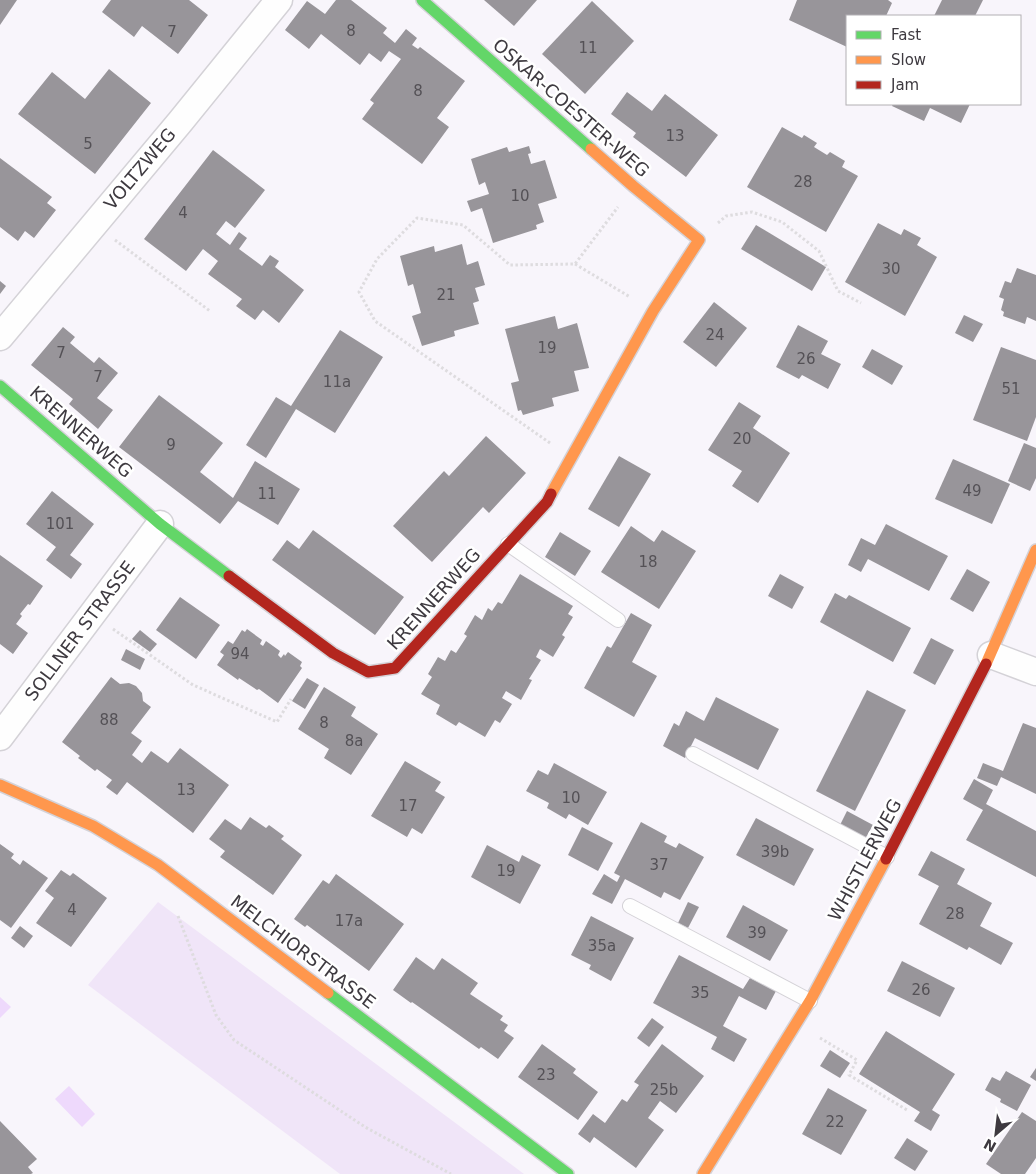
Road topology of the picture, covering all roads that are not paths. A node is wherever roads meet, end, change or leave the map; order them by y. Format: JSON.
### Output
{"nodes":[{"id":1,"x":279,"y":0,"type":"edge"},
{"id":2,"x":422,"y":0,"type":"edge"},
{"id":3,"x":698,"y":240,"type":"joint"},
{"id":4,"x":0,"y":337,"type":"edge"},
{"id":5,"x":0,"y":386,"type":"edge"},
{"id":6,"x":160,"y":524,"type":"junction"},
{"id":7,"x":508,"y":544,"type":"junction"},
{"id":8,"x":1036,"y":550,"type":"edge"},
{"id":9,"x":618,"y":620,"type":"dead end"},
{"id":10,"x":991,"y":655,"type":"junction"},
{"id":11,"x":1036,"y":672,"type":"edge"},
{"id":12,"x":0,"y":737,"type":"edge"},
{"id":13,"x":693,"y":754,"type":"dead end"},
{"id":14,"x":0,"y":785,"type":"edge"},
{"id":15,"x":887,"y":857,"type":"junction"},
{"id":16,"x":630,"y":906,"type":"dead end"},
{"id":17,"x":810,"y":1001,"type":"junction"},
{"id":18,"x":568,"y":1174,"type":"edge"},
{"id":19,"x":703,"y":1174,"type":"edge"}],
"edges":[{"from":1,"to":4,"type":"street","name":"VOLTZWEG"},
{"from":2,"to":3,"type":"street","name":"OSKAR-COESTER-WEG"},
{"from":3,"to":7,"type":"street","name":"KRENNERWEG"},
{"from":5,"to":6,"type":"street","name":"KRENNERWEG"},
{"from":6,"to":7,"type":"street","name":"KRENNERWEG"},
{"from":6,"to":12,"type":"street","name":"SOLLNER STRASSE"},
{"from":7,"to":9,"type":"lane"},
{"from":8,"to":10,"type":"street","name":"WHISTLERWEG"},
{"from":10,"to":11,"type":"street"},
{"from":10,"to":15,"type":"street","name":"WHISTLERWEG"},
{"from":13,"to":15,"type":"lane"},
{"from":14,"to":18,"type":"street","name":"MELCHIORSTRASSE"},
{"from":15,"to":17,"type":"street","name":"WHISTLERWEG"},
{"from":16,"to":17,"type":"lane"},
{"from":17,"to":19,"type":"street","name":"WHISTLERWEG"}]}
